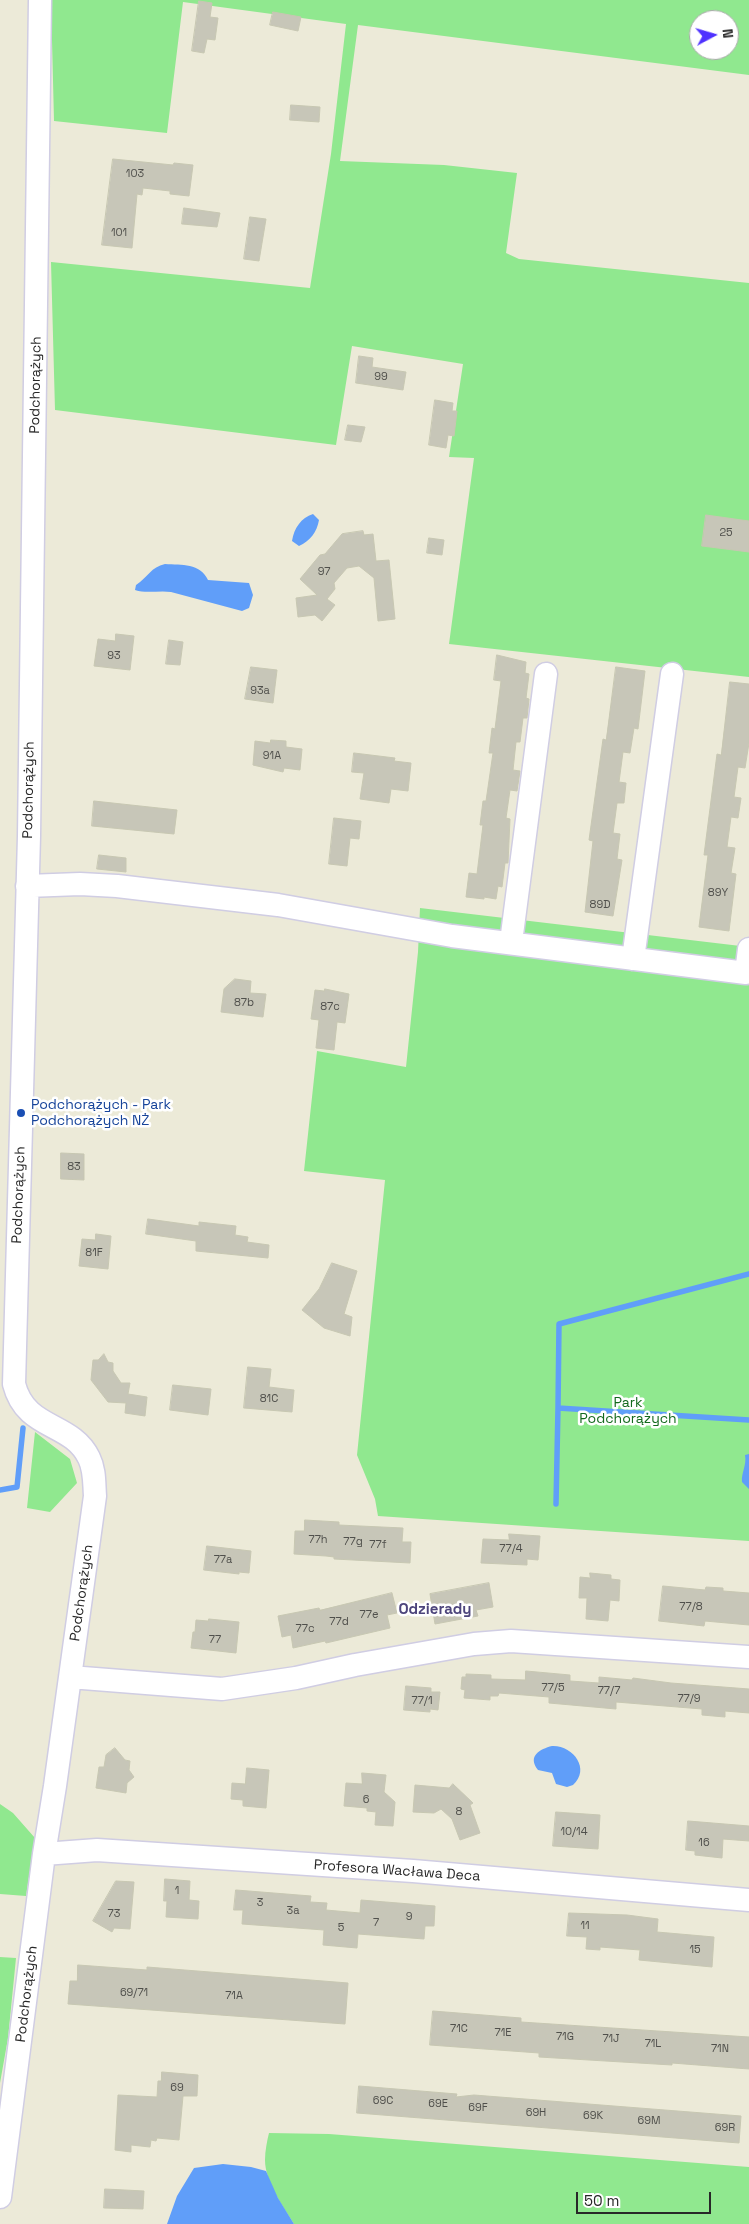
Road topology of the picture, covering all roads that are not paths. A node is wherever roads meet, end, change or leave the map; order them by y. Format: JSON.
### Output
{"nodes":[{"id":1,"x":40,"y":0,"type":"edge"},
{"id":2,"x":546,"y":674,"type":"dead end"},
{"id":3,"x":672,"y":674,"type":"dead end"},
{"id":4,"x":27,"y":886,"type":"junction"},
{"id":5,"x":511,"y":942,"type":"junction"},
{"id":6,"x":749,"y":949,"type":"edge"},
{"id":7,"x":634,"y":959,"type":"junction"},
{"id":8,"x":749,"y":1658,"type":"edge"},
{"id":9,"x":70,"y":1677,"type":"junction"},
{"id":10,"x":44,"y":1854,"type":"junction"},
{"id":11,"x":749,"y":1900,"type":"edge"},
{"id":12,"x":0,"y":2197,"type":"edge"}],
"edges":[{"from":1,"to":4,"type":"street","name":"Podchorążych"},
{"from":2,"to":5,"type":"street"},
{"from":3,"to":7,"type":"street"},
{"from":4,"to":5,"type":"street"},
{"from":4,"to":9,"type":"street","name":"Podchorążych"},
{"from":5,"to":7,"type":"street"},
{"from":6,"to":7,"type":"street"},
{"from":8,"to":9,"type":"street"},
{"from":9,"to":10,"type":"street","name":"Podchorążych"},
{"from":10,"to":11,"type":"street","name":"Profesora Wacława Deca"},
{"from":10,"to":12,"type":"street","name":"Podchorążych"}]}
